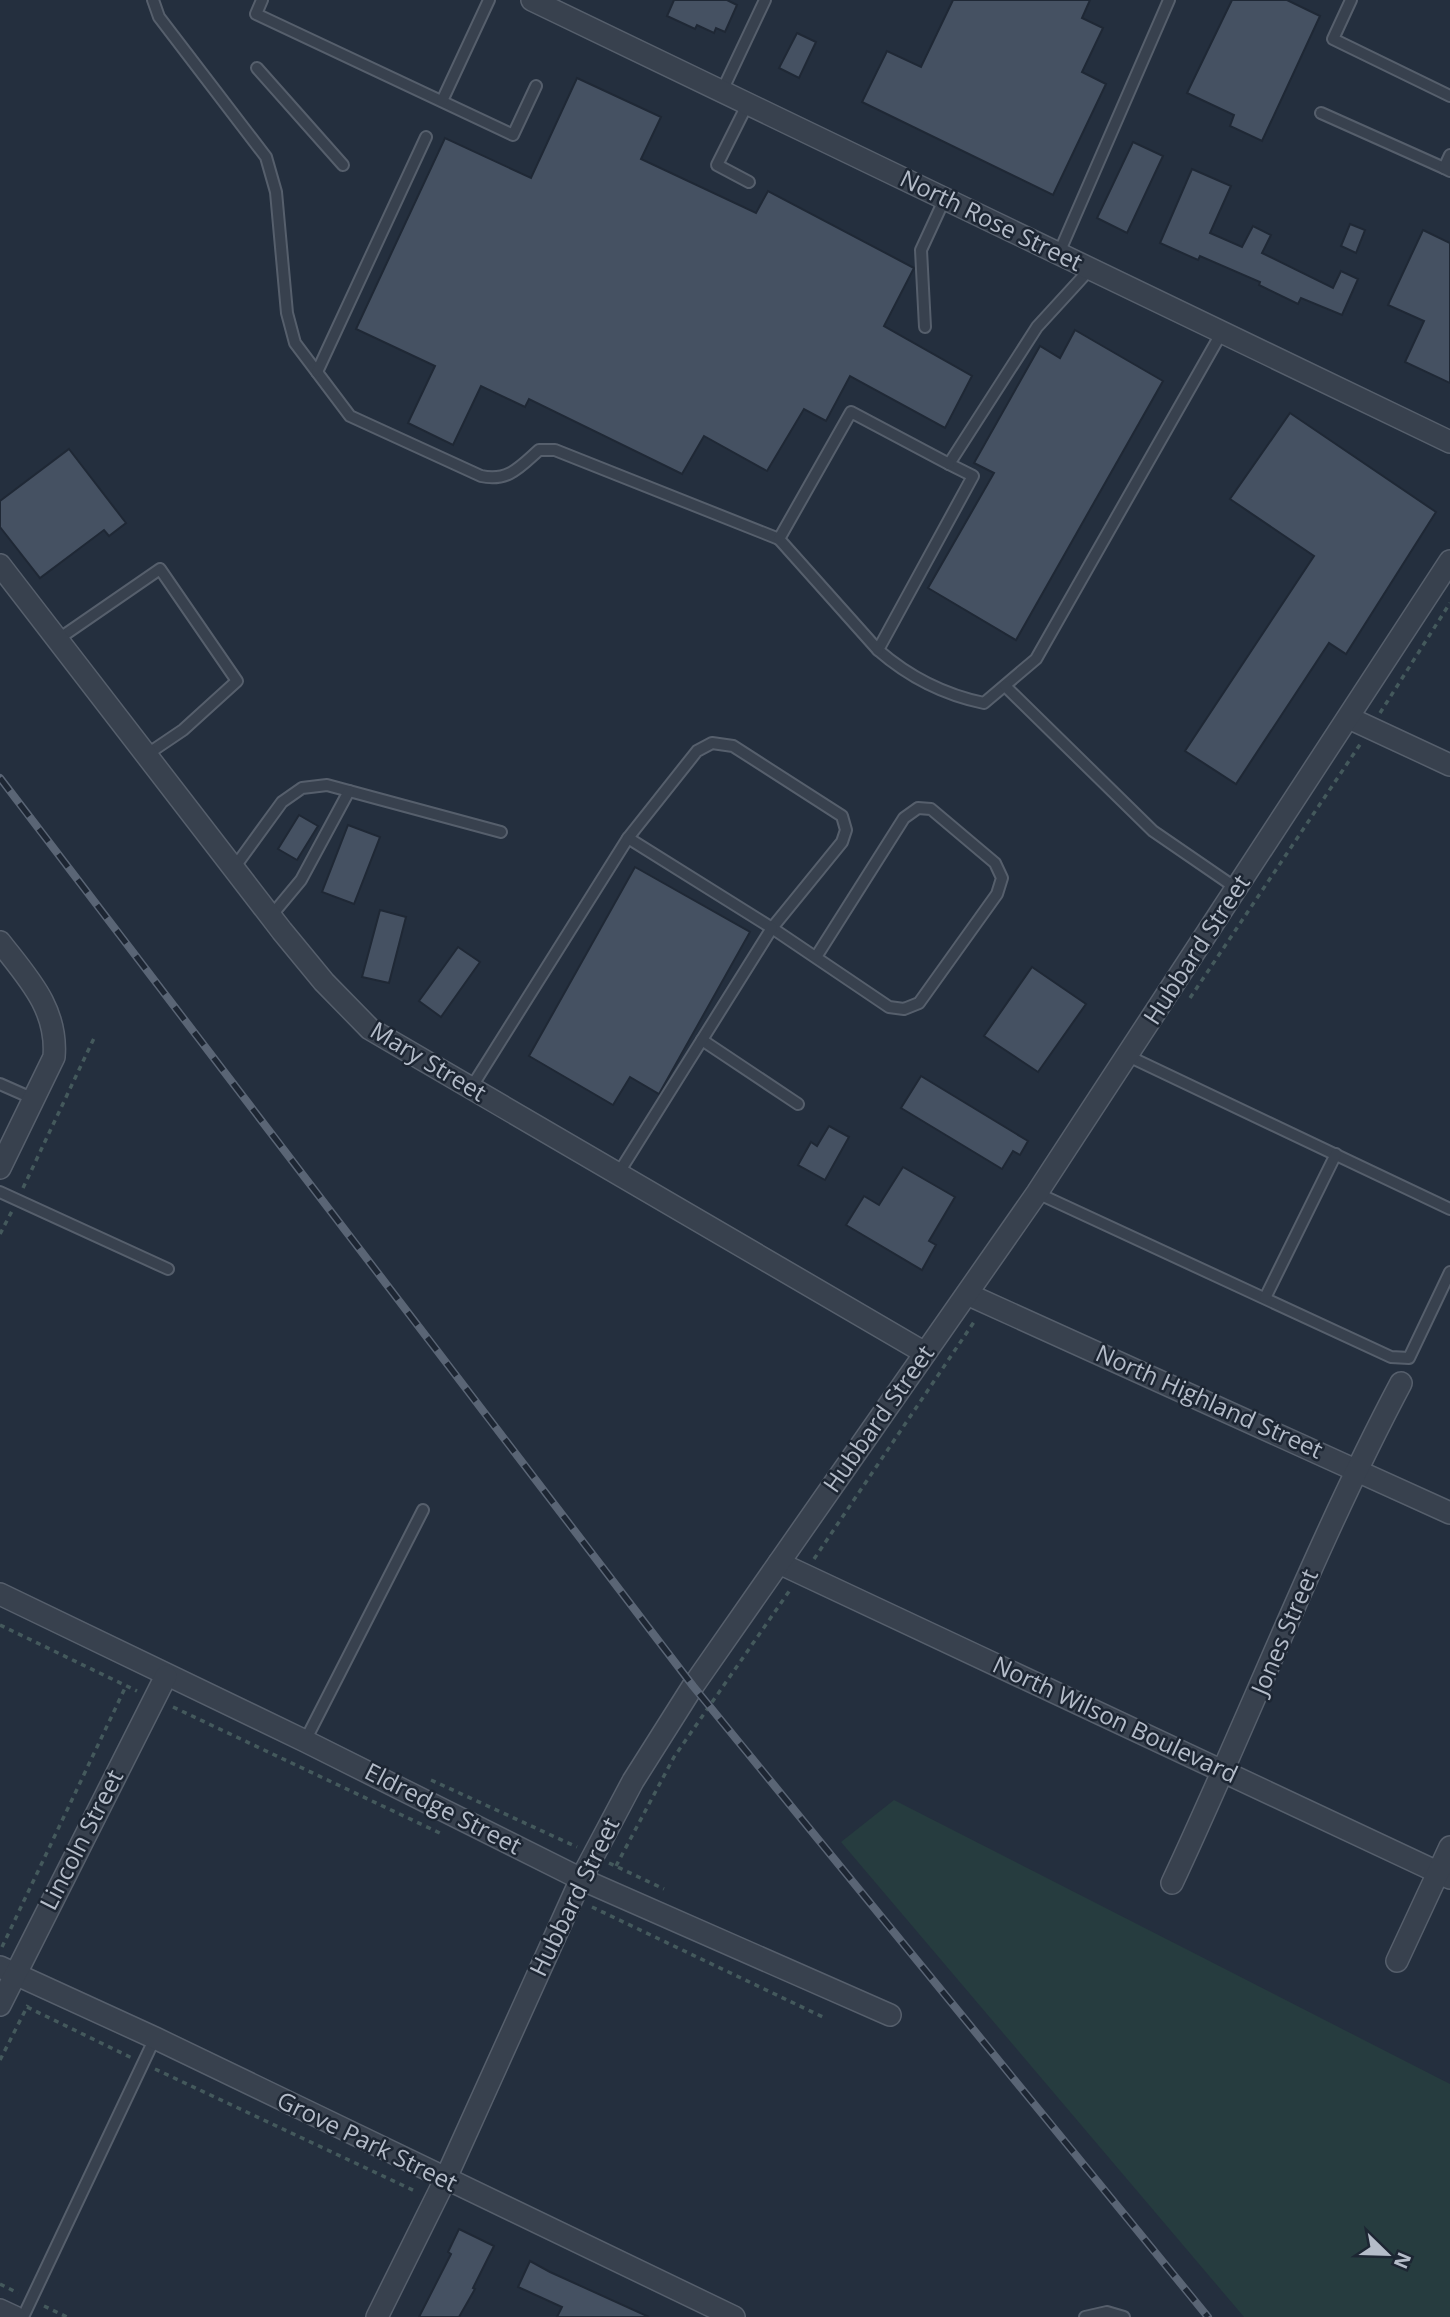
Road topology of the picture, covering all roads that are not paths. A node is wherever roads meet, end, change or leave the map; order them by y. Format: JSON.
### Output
{"nodes":[{"id":1,"x":153,"y":0,"type":"edge"},
{"id":2,"x":262,"y":0,"type":"edge"},
{"id":3,"x":489,"y":0,"type":"edge"},
{"id":4,"x":532,"y":0,"type":"edge"},
{"id":5,"x":765,"y":0,"type":"edge"},
{"id":6,"x":1170,"y":0,"type":"edge"},
{"id":7,"x":1351,"y":0,"type":"edge"},
{"id":8,"x":257,"y":68,"type":"dead end"},
{"id":9,"x":536,"y":86,"type":"dead end"},
{"id":10,"x":722,"y":91,"type":"junction"},
{"id":11,"x":1450,"y":96,"type":"edge"},
{"id":12,"x":442,"y":101,"type":"junction"},
{"id":13,"x":748,"y":103,"type":"junction"},
{"id":14,"x":1321,"y":113,"type":"dead end"},
{"id":15,"x":426,"y":137,"type":"dead end"},
{"id":16,"x":1450,"y":155,"type":"edge"},
{"id":17,"x":343,"y":165,"type":"dead end"},
{"id":18,"x":1447,"y":170,"type":"edge"},
{"id":19,"x":749,"y":182,"type":"dead end"},
{"id":20,"x":945,"y":198,"type":"junction"},
{"id":21,"x":1059,"y":253,"type":"junction"},
{"id":22,"x":1091,"y":268,"type":"junction"},
{"id":23,"x":925,"y":327,"type":"dead end"},
{"id":24,"x":1222,"y":332,"type":"junction"},
{"id":25,"x":317,"y":372,"type":"junction"},
{"id":26,"x":1450,"y":442,"type":"edge"},
{"id":27,"x":949,"y":464,"type":"junction"},
{"id":28,"x":779,"y":539,"type":"junction"},
{"id":29,"x":1450,"y":561,"type":"edge"},
{"id":30,"x":0,"y":565,"type":"edge"},
{"id":31,"x":57,"y":640,"type":"junction"},
{"id":32,"x":878,"y":650,"type":"junction"},
{"id":33,"x":1005,"y":686,"type":"junction"},
{"id":34,"x":1349,"y":718,"type":"junction"},
{"id":35,"x":146,"y":755,"type":"junction"},
{"id":36,"x":1450,"y":765,"type":"edge"},
{"id":37,"x":349,"y":791,"type":"junction"},
{"id":38,"x":501,"y":832,"type":"dead end"},
{"id":39,"x":628,"y":838,"type":"junction"},
{"id":40,"x":234,"y":868,"type":"junction"},
{"id":41,"x":1236,"y":888,"type":"junction"},
{"id":42,"x":271,"y":916,"type":"junction"},
{"id":43,"x":772,"y":928,"type":"junction"},
{"id":44,"x":0,"y":942,"type":"edge"},
{"id":45,"x":816,"y":957,"type":"junction"},
{"id":46,"x":702,"y":1040,"type":"junction"},
{"id":47,"x":1128,"y":1056,"type":"junction"},
{"id":48,"x":0,"y":1084,"type":"edge"},
{"id":49,"x":471,"y":1088,"type":"junction"},
{"id":50,"x":34,"y":1099,"type":"junction"},
{"id":51,"x":798,"y":1104,"type":"dead end"},
{"id":52,"x":1336,"y":1154,"type":"junction"},
{"id":53,"x":0,"y":1168,"type":"edge"},
{"id":54,"x":618,"y":1174,"type":"junction"},
{"id":55,"x":0,"y":1192,"type":"edge"},
{"id":56,"x":1037,"y":1193,"type":"junction"},
{"id":57,"x":1450,"y":1209,"type":"edge"},
{"id":58,"x":168,"y":1269,"type":"dead end"},
{"id":59,"x":1450,"y":1272,"type":"edge"},
{"id":60,"x":967,"y":1294,"type":"junction"},
{"id":61,"x":1265,"y":1298,"type":"junction"},
{"id":62,"x":925,"y":1353,"type":"junction"},
{"id":63,"x":1401,"y":1383,"type":"dead end"},
{"id":64,"x":1356,"y":1468,"type":"junction"},
{"id":65,"x":423,"y":1510,"type":"dead end"},
{"id":66,"x":1450,"y":1513,"type":"edge"},
{"id":67,"x":779,"y":1563,"type":"junction"},
{"id":68,"x":0,"y":1594,"type":"edge"},
{"id":69,"x":166,"y":1676,"type":"junction"},
{"id":70,"x":305,"y":1741,"type":"junction"},
{"id":71,"x":1224,"y":1772,"type":"junction"},
{"id":72,"x":1450,"y":1847,"type":"edge"},
{"id":73,"x":1445,"y":1875,"type":"edge"},
{"id":74,"x":1172,"y":1883,"type":"dead end"},
{"id":75,"x":577,"y":1887,"type":"junction"},
{"id":76,"x":1397,"y":1961,"type":"dead end"},
{"id":77,"x":7,"y":1970,"type":"edge"},
{"id":78,"x":0,"y":2005,"type":"edge"},
{"id":79,"x":890,"y":2015,"type":"dead end"},
{"id":80,"x":155,"y":2038,"type":"junction"},
{"id":81,"x":444,"y":2180,"type":"junction"},
{"id":82,"x":0,"y":2310,"type":"edge"},
{"id":83,"x":15,"y":2317,"type":"edge"},
{"id":84,"x":23,"y":2317,"type":"edge"},
{"id":85,"x":377,"y":2317,"type":"edge"},
{"id":86,"x":734,"y":2317,"type":"edge"},
{"id":87,"x":1085,"y":2317,"type":"edge"},
{"id":88,"x":1124,"y":2317,"type":"edge"}],
"edges":[{"from":1,"to":25,"type":"lane"},
{"from":2,"to":12,"type":"lane"},
{"from":3,"to":12,"type":"lane"},
{"from":4,"to":10,"type":"street","name":"North Rose Street"},
{"from":5,"to":10,"type":"lane"},
{"from":6,"to":21,"type":"lane"},
{"from":7,"to":11,"type":"lane"},
{"from":8,"to":17,"type":"lane"},
{"from":9,"to":12,"type":"lane"},
{"from":10,"to":13,"type":"street","name":"North Rose Street"},
{"from":13,"to":19,"type":"lane"},
{"from":13,"to":20,"type":"street","name":"North Rose Street"},
{"from":14,"to":18,"type":"lane"},
{"from":15,"to":25,"type":"lane"},
{"from":16,"to":18,"type":"lane"},
{"from":20,"to":21,"type":"street","name":"North Rose Street"},
{"from":20,"to":23,"type":"lane"},
{"from":21,"to":22,"type":"street","name":"North Rose Street"},
{"from":22,"to":24,"type":"street","name":"North Rose Street"},
{"from":22,"to":27,"type":"lane"},
{"from":24,"to":26,"type":"street","name":"North Rose Street"},
{"from":24,"to":33,"type":"lane"},
{"from":25,"to":28,"type":"lane"},
{"from":27,"to":28,"type":"lane"},
{"from":27,"to":32,"type":"lane"},
{"from":28,"to":32,"type":"lane"},
{"from":29,"to":34,"type":"street","name":"Hubbard Street"},
{"from":30,"to":31,"type":"street","name":"Mary Street"},
{"from":31,"to":35,"type":"street","name":"Mary Street"},
{"from":31,"to":35,"type":"lane"},
{"from":32,"to":33,"type":"lane"},
{"from":33,"to":41,"type":"lane"},
{"from":34,"to":36,"type":"street"},
{"from":34,"to":41,"type":"street","name":"Hubbard Street"},
{"from":35,"to":40,"type":"street","name":"Mary Street"},
{"from":37,"to":38,"type":"lane"},
{"from":37,"to":40,"type":"lane"},
{"from":37,"to":42,"type":"lane"},
{"from":39,"to":43,"type":"lane"},
{"from":39,"to":43,"type":"lane"},
{"from":39,"to":49,"type":"lane"},
{"from":40,"to":42,"type":"street","name":"Mary Street"},
{"from":41,"to":47,"type":"street","name":"Hubbard Street"},
{"from":42,"to":49,"type":"street","name":"Mary Street"},
{"from":43,"to":45,"type":"lane"},
{"from":43,"to":46,"type":"lane"},
{"from":44,"to":50,"type":"street"},
{"from":45,"to":45,"type":"lane"},
{"from":46,"to":51,"type":"lane"},
{"from":46,"to":54,"type":"lane"},
{"from":47,"to":52,"type":"lane"},
{"from":47,"to":56,"type":"street","name":"Hubbard Street"},
{"from":48,"to":50,"type":"lane"},
{"from":49,"to":54,"type":"street","name":"Mary Street"},
{"from":50,"to":53,"type":"street"},
{"from":52,"to":57,"type":"lane"},
{"from":52,"to":61,"type":"lane"},
{"from":54,"to":62,"type":"street","name":"Mary Street"},
{"from":55,"to":58,"type":"lane"},
{"from":56,"to":60,"type":"street","name":"Hubbard Street"},
{"from":56,"to":61,"type":"lane"},
{"from":59,"to":61,"type":"lane"},
{"from":60,"to":62,"type":"street","name":"Hubbard Street"},
{"from":60,"to":64,"type":"street","name":"North Highland Street"},
{"from":62,"to":67,"type":"street","name":"Hubbard Street"},
{"from":63,"to":64,"type":"street","name":"Jones Street"},
{"from":64,"to":66,"type":"street","name":"North Highland Street"},
{"from":64,"to":71,"type":"street","name":"Jones Street"},
{"from":65,"to":70,"type":"lane"},
{"from":67,"to":71,"type":"street","name":"North Wilson Boulevard"},
{"from":67,"to":75,"type":"street","name":"Hubbard Street"},
{"from":68,"to":69,"type":"street","name":"Eldredge Street"},
{"from":69,"to":70,"type":"street","name":"Eldredge Street"},
{"from":69,"to":77,"type":"street","name":"Lincoln Street"},
{"from":70,"to":75,"type":"street","name":"Eldredge Street"},
{"from":71,"to":73,"type":"street","name":"North Wilson Boulevard"},
{"from":71,"to":74,"type":"street","name":"Jones Street"},
{"from":72,"to":73,"type":"street"},
{"from":73,"to":76,"type":"street"},
{"from":75,"to":79,"type":"street","name":"Eldredge Street"},
{"from":75,"to":81,"type":"street","name":"Hubbard Street"},
{"from":77,"to":78,"type":"street","name":"Lincoln Street"},
{"from":77,"to":80,"type":"street","name":"Grove Park Street"},
{"from":80,"to":81,"type":"street","name":"Grove Park Street"},
{"from":80,"to":84,"type":"lane"},
{"from":81,"to":85,"type":"street","name":"Hubbard Street"},
{"from":81,"to":86,"type":"street","name":"Grove Park Street"},
{"from":82,"to":83,"type":"street"},
{"from":87,"to":88,"type":"lane"}]}
